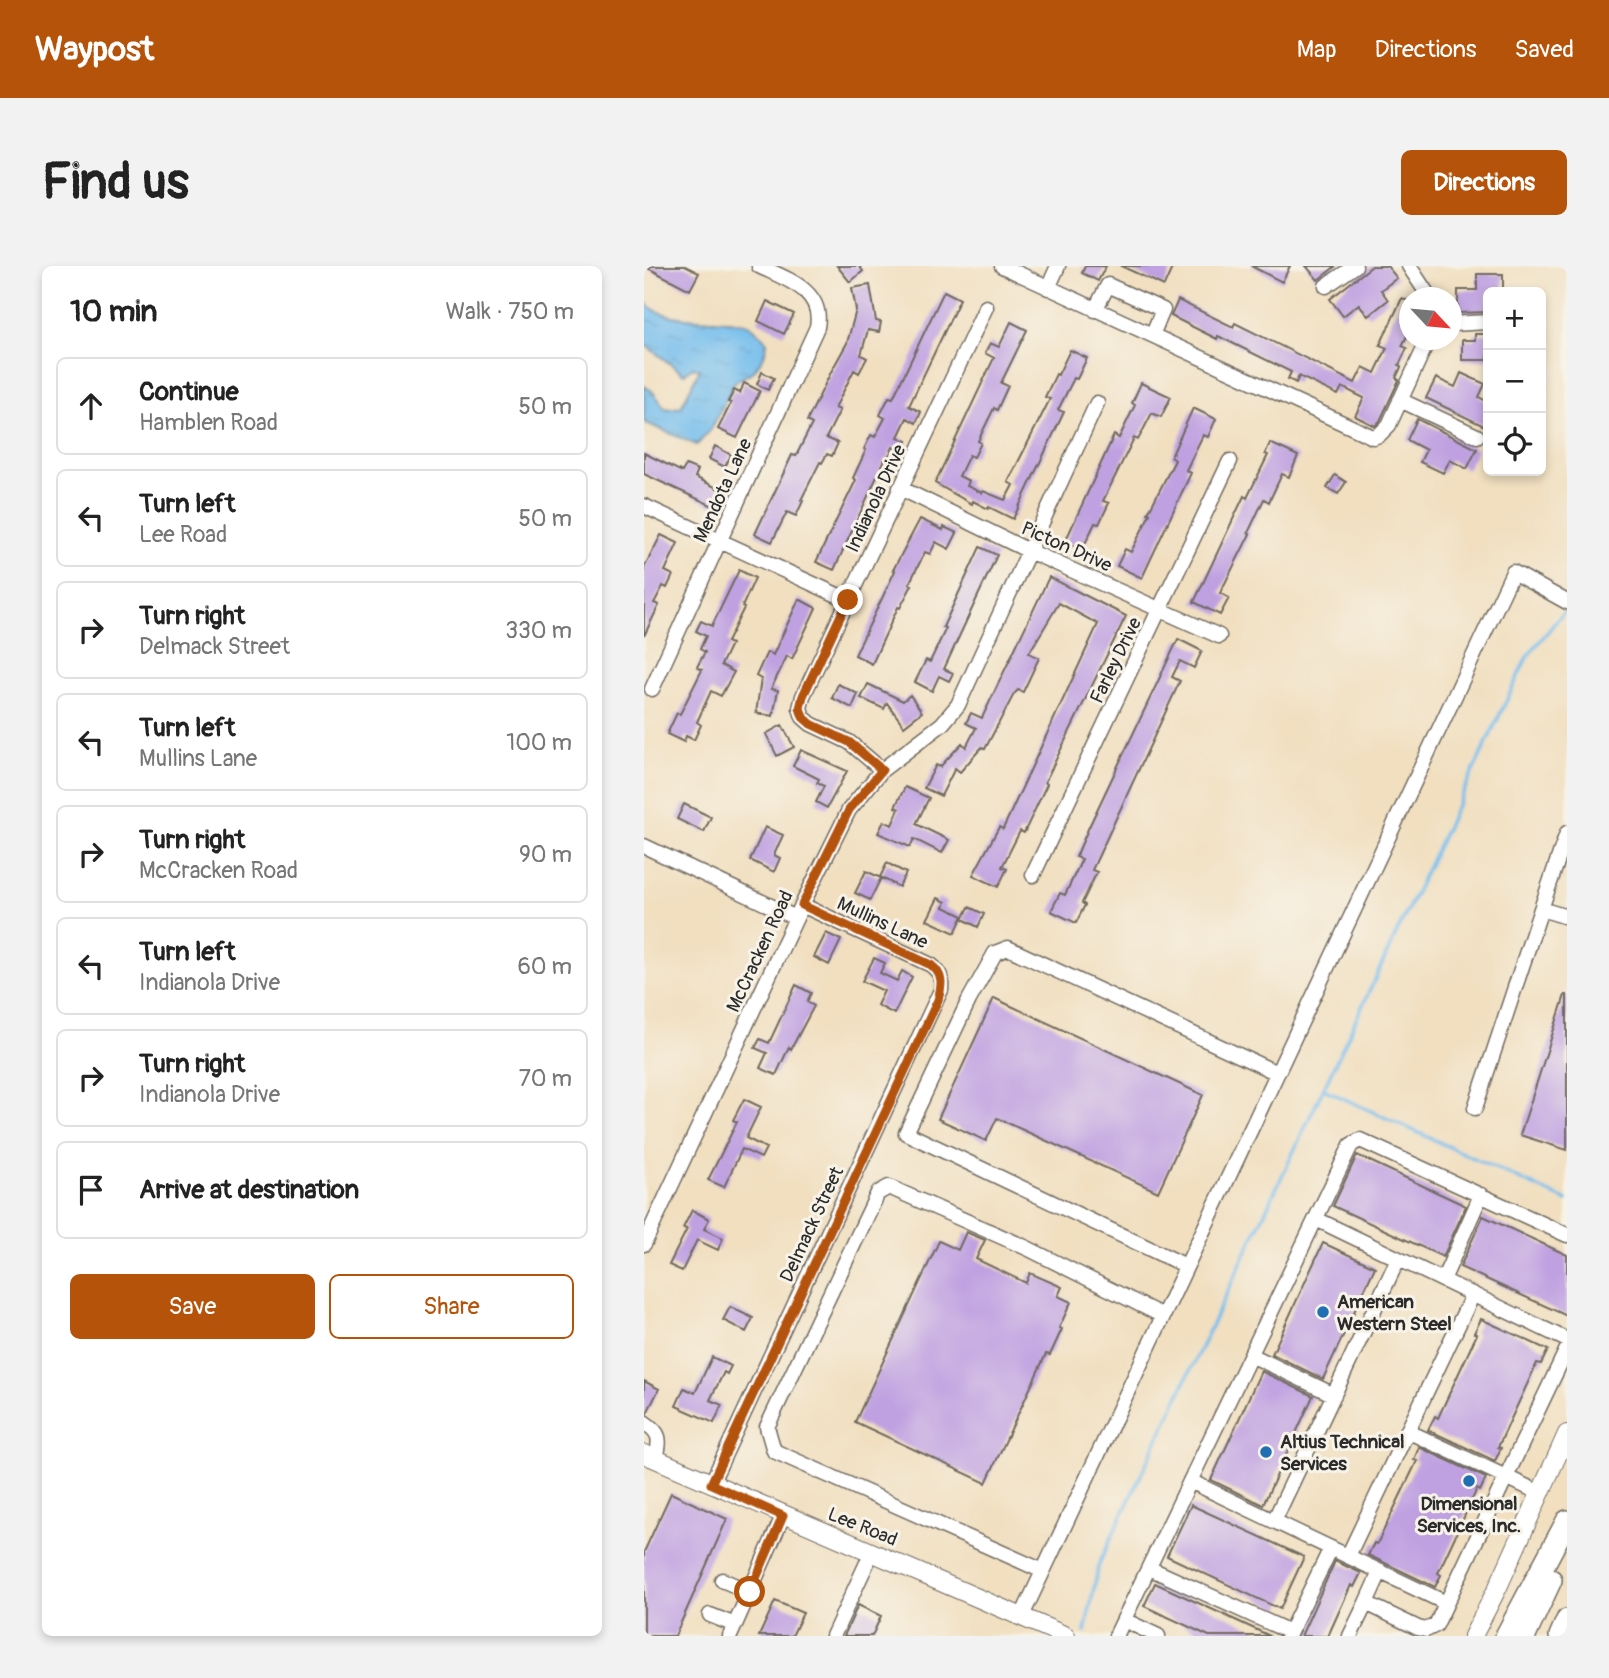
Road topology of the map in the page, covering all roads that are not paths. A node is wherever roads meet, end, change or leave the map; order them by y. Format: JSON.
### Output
{"nodes":[{"id":1,"x":759,"y":266,"type":"edge"},
{"id":2,"x":1002,"y":266,"type":"edge"},
{"id":3,"x":1058,"y":266,"type":"edge"},
{"id":4,"x":1355,"y":266,"type":"edge"},
{"id":5,"x":1409,"y":266,"type":"edge"},
{"id":6,"x":1326,"y":286,"type":"dead end"},
{"id":7,"x":1423,"y":287,"type":"edge"},
{"id":8,"x":1048,"y":288,"type":"junction"},
{"id":9,"x":986,"y":307,"type":"dead end"},
{"id":10,"x":1094,"y":310,"type":"junction"},
{"id":11,"x":1483,"y":322,"type":"edge"},
{"id":12,"x":1462,"y":323,"type":"edge"},
{"id":13,"x":1152,"y":335,"type":"junction"},
{"id":14,"x":1423,"y":350,"type":"edge"},
{"id":15,"x":1400,"y":400,"type":"junction"},
{"id":16,"x":1097,"y":403,"type":"dead end"},
{"id":17,"x":1477,"y":436,"type":"dead end"},
{"id":18,"x":1230,"y":461,"type":"dead end"},
{"id":19,"x":900,"y":488,"type":"junction"},
{"id":20,"x":644,"y":506,"type":"edge"},
{"id":21,"x":721,"y":540,"type":"junction"},
{"id":22,"x":1029,"y":551,"type":"junction"},
{"id":23,"x":848,"y":600,"type":"junction"},
{"id":24,"x":1567,"y":602,"type":"edge"},
{"id":25,"x":1161,"y":609,"type":"junction"},
{"id":26,"x":1219,"y":636,"type":"dead end"},
{"id":27,"x":652,"y":689,"type":"dead end"},
{"id":28,"x":882,"y":770,"type":"junction"},
{"id":29,"x":1567,"y":833,"type":"edge"},
{"id":30,"x":644,"y":846,"type":"edge"},
{"id":31,"x":1033,"y":875,"type":"dead end"},
{"id":32,"x":1541,"y":909,"type":"junction"},
{"id":33,"x":799,"y":912,"type":"junction"},
{"id":34,"x":1567,"y":917,"type":"edge"},
{"id":35,"x":942,"y":979,"type":"joint"},
{"id":36,"x":1277,"y":1073,"type":"junction"},
{"id":37,"x":1475,"y":1108,"type":"dead end"},
{"id":38,"x":1481,"y":1195,"type":"junction"},
{"id":39,"x":1316,"y":1219,"type":"junction"},
{"id":40,"x":1567,"y":1235,"type":"edge"},
{"id":41,"x":644,"y":1244,"type":"edge"},
{"id":42,"x":1398,"y":1259,"type":"junction"},
{"id":43,"x":1186,"y":1266,"type":"junction"},
{"id":44,"x":1443,"y":1280,"type":"junction"},
{"id":45,"x":1473,"y":1294,"type":"junction"},
{"id":46,"x":1163,"y":1315,"type":"junction"},
{"id":47,"x":1567,"y":1340,"type":"edge"},
{"id":48,"x":1567,"y":1349,"type":"edge"},
{"id":49,"x":1251,"y":1355,"type":"junction"},
{"id":50,"x":1334,"y":1395,"type":"junction"},
{"id":51,"x":644,"y":1422,"type":"edge"},
{"id":52,"x":1407,"y":1430,"type":"junction"},
{"id":53,"x":1567,"y":1434,"type":"edge"},
{"id":54,"x":650,"y":1457,"type":"edge"},
{"id":55,"x":1506,"y":1477,"type":"junction"},
{"id":56,"x":1190,"y":1481,"type":"junction"},
{"id":57,"x":711,"y":1484,"type":"junction"},
{"id":58,"x":1541,"y":1493,"type":"junction"},
{"id":59,"x":783,"y":1516,"type":"junction"},
{"id":60,"x":1274,"y":1521,"type":"junction"},
{"id":61,"x":1567,"y":1521,"type":"edge"},
{"id":62,"x":1567,"y":1546,"type":"edge"},
{"id":63,"x":1331,"y":1548,"type":"junction"},
{"id":64,"x":872,"y":1552,"type":"junction"},
{"id":65,"x":1348,"y":1556,"type":"junction"},
{"id":66,"x":1149,"y":1568,"type":"junction"},
{"id":67,"x":1043,"y":1571,"type":"junction"},
{"id":68,"x":1380,"y":1572,"type":"junction"},
{"id":69,"x":722,"y":1580,"type":"dead end"},
{"id":70,"x":750,"y":1592,"type":"junction"},
{"id":71,"x":1366,"y":1603,"type":"junction"},
{"id":72,"x":1446,"y":1603,"type":"junction"},
{"id":73,"x":710,"y":1615,"type":"dead end"},
{"id":74,"x":1022,"y":1616,"type":"junction"},
{"id":75,"x":1124,"y":1620,"type":"junction"},
{"id":76,"x":1567,"y":1620,"type":"edge"},
{"id":77,"x":733,"y":1630,"type":"edge"},
{"id":78,"x":1289,"y":1634,"type":"edge"},
{"id":79,"x":833,"y":1636,"type":"edge"},
{"id":80,"x":1066,"y":1636,"type":"edge"},
{"id":81,"x":1116,"y":1636,"type":"edge"},
{"id":82,"x":1158,"y":1636,"type":"edge"},
{"id":83,"x":1350,"y":1636,"type":"edge"},
{"id":84,"x":1473,"y":1636,"type":"edge"},
{"id":85,"x":1506,"y":1636,"type":"edge"},
{"id":86,"x":1525,"y":1636,"type":"edge"},
{"id":87,"x":1559,"y":1636,"type":"edge"}],
"edges":[{"from":1,"to":21,"type":"street","name":"Mendota Lane"},
{"from":2,"to":8,"type":"street"},
{"from":3,"to":8,"type":"street"},
{"from":4,"to":6,"type":"street"},
{"from":5,"to":7,"type":"street"},
{"from":8,"to":10,"type":"street"},
{"from":9,"to":19,"type":"street","name":"Indianola Drive"},
{"from":10,"to":13,"type":"street"},
{"from":10,"to":13,"type":"street"},
{"from":11,"to":12,"type":"street"},
{"from":13,"to":15,"type":"street"},
{"from":14,"to":15,"type":"street"},
{"from":15,"to":17,"type":"street"},
{"from":16,"to":22,"type":"street","name":"McCracken Road"},
{"from":18,"to":25,"type":"street","name":"Farley Drive"},
{"from":19,"to":22,"type":"street","name":"Picton Drive"},
{"from":19,"to":23,"type":"street","name":"Indianola Drive"},
{"from":20,"to":21,"type":"street"},
{"from":21,"to":23,"type":"street"},
{"from":21,"to":27,"type":"street","name":"Mendota Lane"},
{"from":22,"to":25,"type":"street","name":"Picton Drive"},
{"from":22,"to":28,"type":"street","name":"McCracken Road"},
{"from":23,"to":28,"type":"street","name":"Indianola Drive"},
{"from":24,"to":36,"type":"street"},
{"from":25,"to":26,"type":"street","name":"Picton Drive"},
{"from":25,"to":31,"type":"street","name":"Farley Drive"},
{"from":28,"to":33,"type":"street","name":"McCracken Road"},
{"from":29,"to":32,"type":"street"},
{"from":30,"to":33,"type":"street","name":"Mullins Lane"},
{"from":32,"to":34,"type":"street"},
{"from":32,"to":37,"type":"street"},
{"from":33,"to":35,"type":"street","name":"Mullins Lane"},
{"from":33,"to":41,"type":"street","name":"McCracken Road"},
{"from":35,"to":57,"type":"street","name":"Delmack Street"},
{"from":36,"to":43,"type":"street"},
{"from":36,"to":43,"type":"street"},
{"from":38,"to":39,"type":"street"},
{"from":38,"to":40,"type":"street"},
{"from":38,"to":44,"type":"street"},
{"from":39,"to":42,"type":"street"},
{"from":39,"to":49,"type":"street"},
{"from":42,"to":44,"type":"street"},
{"from":42,"to":50,"type":"street"},
{"from":43,"to":46,"type":"street"},
{"from":44,"to":45,"type":"street"},
{"from":45,"to":47,"type":"street"},
{"from":45,"to":52,"type":"street"},
{"from":46,"to":67,"type":"street"},
{"from":46,"to":67,"type":"street"},
{"from":48,"to":55,"type":"street"},
{"from":49,"to":50,"type":"street"},
{"from":49,"to":56,"type":"street"},
{"from":50,"to":60,"type":"street"},
{"from":51,"to":54,"type":"street"},
{"from":52,"to":55,"type":"street"},
{"from":52,"to":65,"type":"street"},
{"from":53,"to":58,"type":"main road"},
{"from":54,"to":57,"type":"main road","name":"Lee Road"},
{"from":55,"to":58,"type":"street"},
{"from":55,"to":72,"type":"street"},
{"from":56,"to":60,"type":"street"},
{"from":56,"to":66,"type":"street"},
{"from":57,"to":59,"type":"main road","name":"Lee Road"},
{"from":58,"to":84,"type":"main road"},
{"from":59,"to":64,"type":"main road","name":"Lee Road"},
{"from":59,"to":70,"type":"street"},
{"from":60,"to":63,"type":"street"},
{"from":61,"to":85,"type":"highway"},
{"from":62,"to":86,"type":"highway"},
{"from":63,"to":65,"type":"street"},
{"from":63,"to":78,"type":"street"},
{"from":64,"to":74,"type":"main road","name":"Lee Road"},
{"from":64,"to":79,"type":"street"},
{"from":65,"to":68,"type":"street"},
{"from":66,"to":75,"type":"street"},
{"from":66,"to":78,"type":"street"},
{"from":67,"to":74,"type":"street"},
{"from":68,"to":71,"type":"street"},
{"from":68,"to":72,"type":"street"},
{"from":69,"to":70,"type":"street"},
{"from":70,"to":77,"type":"street"},
{"from":71,"to":72,"type":"street"},
{"from":71,"to":83,"type":"street"},
{"from":73,"to":77,"type":"street"},
{"from":74,"to":80,"type":"main road","name":"Lee Road"},
{"from":75,"to":81,"type":"street"},
{"from":75,"to":82,"type":"street"},
{"from":76,"to":87,"type":"highway"}]}
